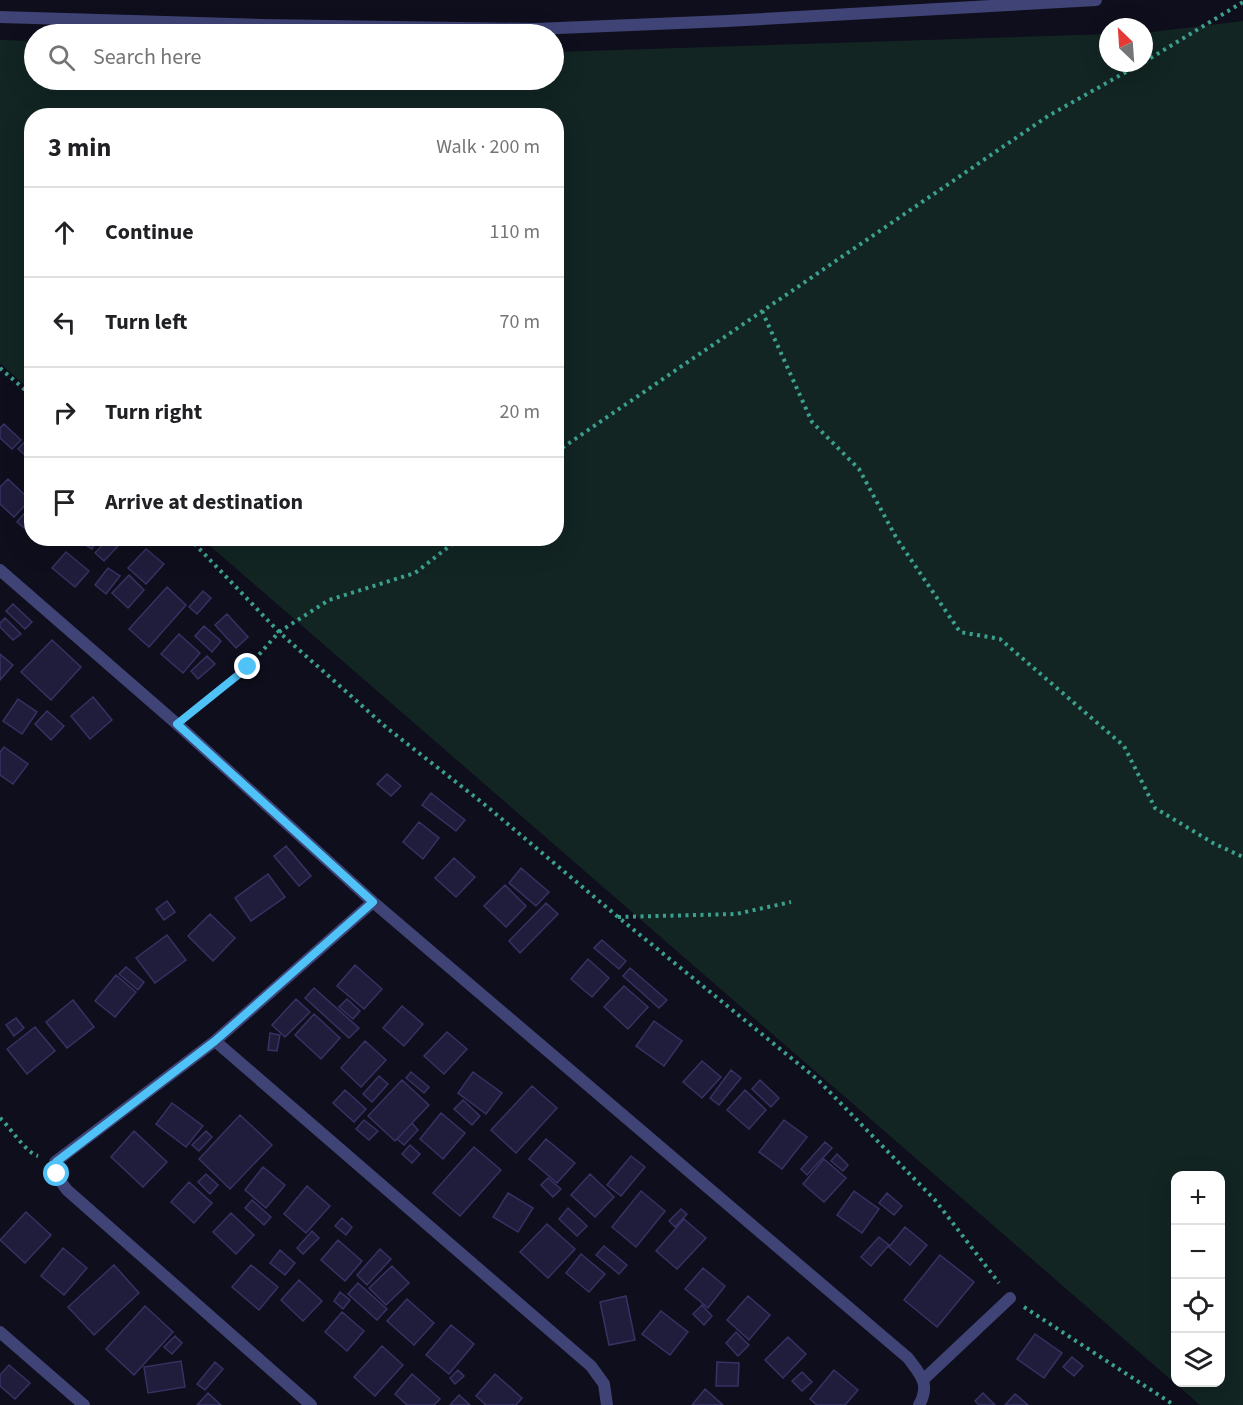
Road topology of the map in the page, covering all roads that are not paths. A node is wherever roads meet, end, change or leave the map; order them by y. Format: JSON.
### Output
{"nodes":[{"id":1,"x":1096,"y":0,"type":"edge"},
{"id":2,"x":0,"y":17,"type":"edge"},
{"id":3,"x":240,"y":24,"type":"edge"},
{"id":4,"x":564,"y":28,"type":"edge"},
{"id":5,"x":0,"y":570,"type":"edge"},
{"id":6,"x":373,"y":902,"type":"junction"},
{"id":7,"x":215,"y":1041,"type":"junction"},
{"id":8,"x":1010,"y":1298,"type":"road end"},
{"id":9,"x":0,"y":1332,"type":"edge"},
{"id":10,"x":924,"y":1379,"type":"junction"},
{"id":11,"x":84,"y":1405,"type":"edge"},
{"id":12,"x":311,"y":1405,"type":"edge"},
{"id":13,"x":607,"y":1405,"type":"edge"},
{"id":14,"x":920,"y":1405,"type":"edge"}],
"edges":[{"from":1,"to":4,"type":"street"},
{"from":2,"to":3,"type":"street"},
{"from":5,"to":6,"type":"street"},
{"from":6,"to":7,"type":"street"},
{"from":6,"to":10,"type":"street"},
{"from":7,"to":12,"type":"street"},
{"from":7,"to":13,"type":"street"},
{"from":8,"to":10,"type":"street"},
{"from":9,"to":11,"type":"street"},
{"from":10,"to":14,"type":"street"}]}
